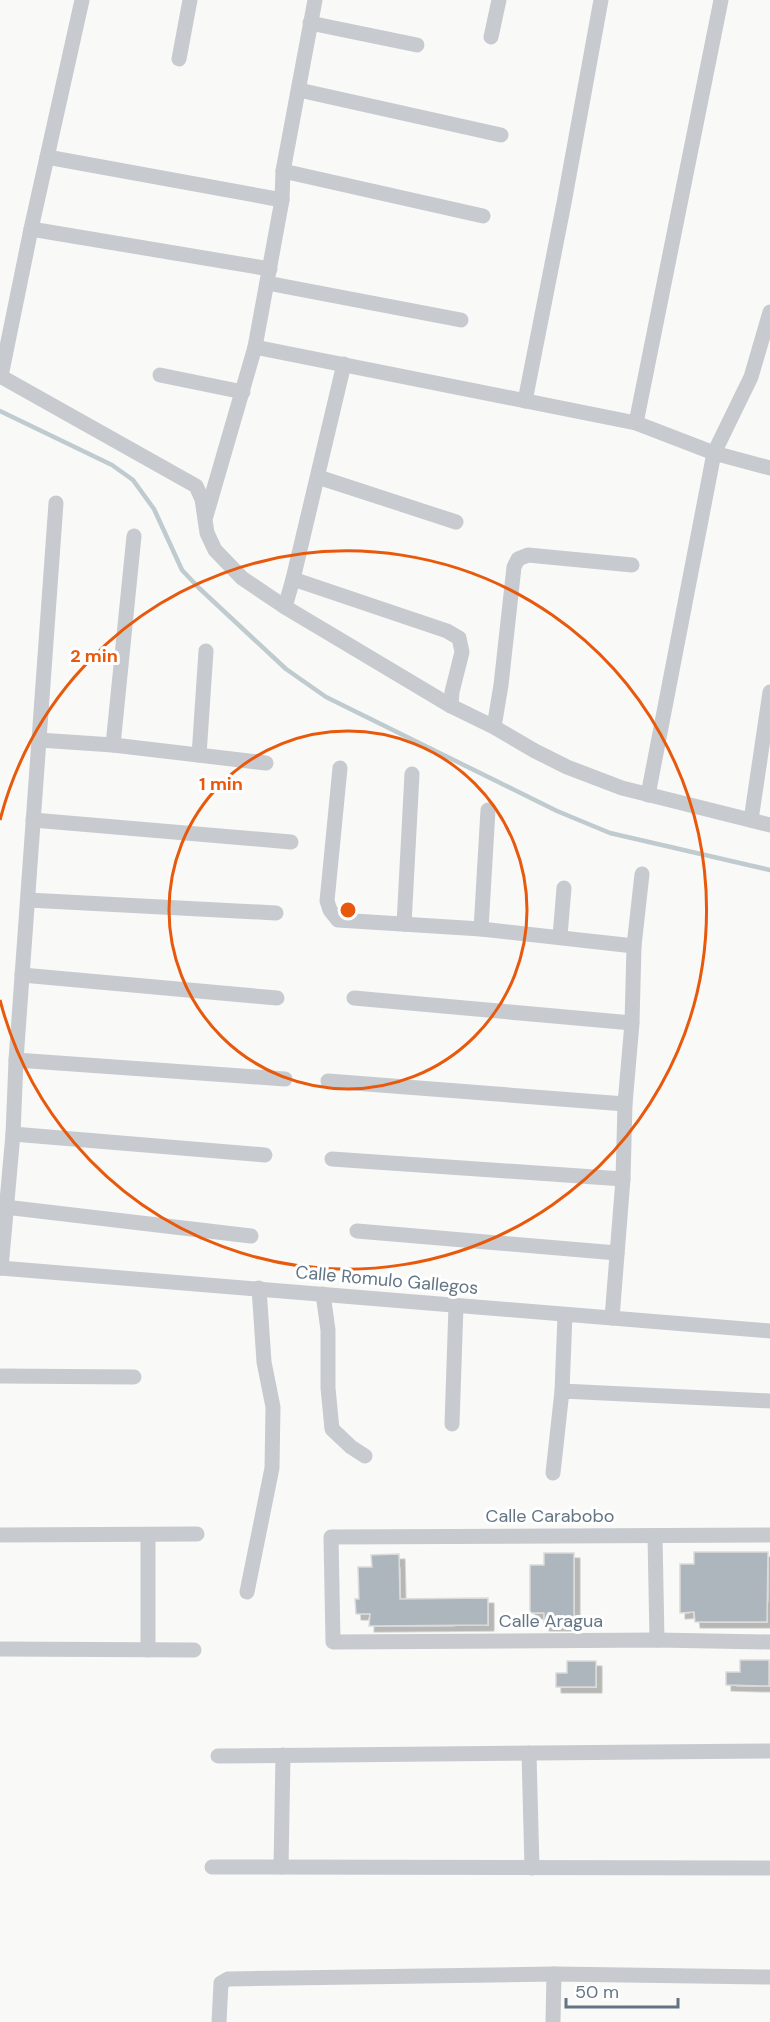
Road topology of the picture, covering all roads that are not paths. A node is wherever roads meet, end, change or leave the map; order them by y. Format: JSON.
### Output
{"nodes":[{"id":1,"x":82,"y":0,"type":"edge"},
{"id":2,"x":190,"y":0,"type":"edge"},
{"id":3,"x":315,"y":0,"type":"edge"},
{"id":4,"x":499,"y":0,"type":"edge"},
{"id":5,"x":601,"y":0,"type":"edge"},
{"id":6,"x":721,"y":0,"type":"edge"},
{"id":7,"x":310,"y":23,"type":"junction"},
{"id":8,"x":491,"y":37,"type":"dead end"},
{"id":9,"x":417,"y":45,"type":"dead end"},
{"id":10,"x":179,"y":59,"type":"dead end"},
{"id":11,"x":299,"y":90,"type":"junction"},
{"id":12,"x":501,"y":135,"type":"dead end"},
{"id":13,"x":47,"y":157,"type":"junction"},
{"id":14,"x":284,"y":171,"type":"junction"},
{"id":15,"x":282,"y":200,"type":"junction"},
{"id":16,"x":483,"y":216,"type":"dead end"},
{"id":17,"x":31,"y":229,"type":"junction"},
{"id":18,"x":268,"y":276,"type":"junction"},
{"id":19,"x":770,"y":312,"type":"edge"},
{"id":20,"x":461,"y":320,"type":"dead end"},
{"id":21,"x":255,"y":346,"type":"junction"},
{"id":22,"x":344,"y":364,"type":"junction"},
{"id":23,"x":160,"y":375,"type":"dead end"},
{"id":24,"x":0,"y":376,"type":"edge"},
{"id":25,"x":243,"y":392,"type":"junction"},
{"id":26,"x":525,"y":401,"type":"junction"},
{"id":27,"x":636,"y":423,"type":"junction"},
{"id":28,"x":714,"y":453,"type":"junction"},
{"id":29,"x":770,"y":468,"type":"edge"},
{"id":30,"x":318,"y":477,"type":"junction"},
{"id":31,"x":56,"y":503,"type":"dead end"},
{"id":32,"x":205,"y":520,"type":"junction"},
{"id":33,"x":456,"y":522,"type":"dead end"},
{"id":34,"x":134,"y":536,"type":"dead end"},
{"id":35,"x":632,"y":566,"type":"dead end"},
{"id":36,"x":293,"y":579,"type":"junction"},
{"id":37,"x":285,"y":607,"type":"junction"},
{"id":38,"x":206,"y":651,"type":"dead end"},
{"id":39,"x":770,"y":692,"type":"edge"},
{"id":40,"x":451,"y":706,"type":"junction"},
{"id":41,"x":494,"y":727,"type":"junction"},
{"id":42,"x":39,"y":740,"type":"junction"},
{"id":43,"x":113,"y":745,"type":"junction"},
{"id":44,"x":199,"y":755,"type":"junction"},
{"id":45,"x":266,"y":763,"type":"dead end"},
{"id":46,"x":340,"y":768,"type":"dead end"},
{"id":47,"x":412,"y":774,"type":"dead end"},
{"id":48,"x":648,"y":795,"type":"junction"},
{"id":49,"x":488,"y":810,"type":"dead end"},
{"id":50,"x":33,"y":820,"type":"junction"},
{"id":51,"x":751,"y":820,"type":"junction"},
{"id":52,"x":770,"y":825,"type":"edge"},
{"id":53,"x":291,"y":842,"type":"dead end"},
{"id":54,"x":642,"y":874,"type":"dead end"},
{"id":55,"x":564,"y":888,"type":"dead end"},
{"id":56,"x":28,"y":900,"type":"junction"},
{"id":57,"x":276,"y":913,"type":"dead end"},
{"id":58,"x":404,"y":924,"type":"junction"},
{"id":59,"x":482,"y":929,"type":"junction"},
{"id":60,"x":560,"y":936,"type":"junction"},
{"id":61,"x":634,"y":946,"type":"junction"},
{"id":62,"x":22,"y":975,"type":"junction"},
{"id":63,"x":277,"y":998,"type":"dead end"},
{"id":64,"x":354,"y":998,"type":"dead end"},
{"id":65,"x":632,"y":1023,"type":"junction"},
{"id":66,"x":16,"y":1060,"type":"junction"},
{"id":67,"x":285,"y":1079,"type":"dead end"},
{"id":68,"x":328,"y":1081,"type":"dead end"},
{"id":69,"x":625,"y":1104,"type":"junction"},
{"id":70,"x":13,"y":1134,"type":"junction"},
{"id":71,"x":265,"y":1155,"type":"dead end"},
{"id":72,"x":332,"y":1159,"type":"dead end"},
{"id":73,"x":623,"y":1179,"type":"junction"},
{"id":74,"x":5,"y":1207,"type":"junction"},
{"id":75,"x":357,"y":1231,"type":"dead end"},
{"id":76,"x":251,"y":1236,"type":"dead end"},
{"id":77,"x":617,"y":1253,"type":"junction"},
{"id":78,"x":0,"y":1268,"type":"edge"},
{"id":79,"x":259,"y":1288,"type":"junction"},
{"id":80,"x":323,"y":1294,"type":"junction"},
{"id":81,"x":456,"y":1306,"type":"junction"},
{"id":82,"x":564,"y":1315,"type":"junction"},
{"id":83,"x":612,"y":1318,"type":"junction"},
{"id":84,"x":770,"y":1331,"type":"edge"},
{"id":85,"x":0,"y":1376,"type":"edge"},
{"id":86,"x":135,"y":1377,"type":"dead end"},
{"id":87,"x":562,"y":1390,"type":"junction"},
{"id":88,"x":770,"y":1401,"type":"edge"},
{"id":89,"x":452,"y":1424,"type":"dead end"},
{"id":90,"x":364,"y":1456,"type":"dead end"},
{"id":91,"x":553,"y":1473,"type":"dead end"},
{"id":92,"x":198,"y":1534,"type":"dead end"},
{"id":93,"x":0,"y":1535,"type":"edge"},
{"id":94,"x":148,"y":1535,"type":"junction"},
{"id":95,"x":770,"y":1535,"type":"edge"},
{"id":96,"x":655,"y":1536,"type":"junction"},
{"id":97,"x":247,"y":1593,"type":"dead end"},
{"id":98,"x":657,"y":1640,"type":"junction"},
{"id":99,"x":333,"y":1642,"type":"joint"},
{"id":100,"x":770,"y":1642,"type":"edge"},
{"id":101,"x":0,"y":1649,"type":"edge"},
{"id":102,"x":148,"y":1650,"type":"junction"},
{"id":103,"x":194,"y":1650,"type":"dead end"},
{"id":104,"x":770,"y":1751,"type":"edge"},
{"id":105,"x":529,"y":1753,"type":"junction"},
{"id":106,"x":283,"y":1755,"type":"junction"},
{"id":107,"x":218,"y":1756,"type":"dead end"},
{"id":108,"x":212,"y":1867,"type":"dead end"},
{"id":109,"x":281,"y":1867,"type":"junction"},
{"id":110,"x":532,"y":1868,"type":"junction"},
{"id":111,"x":770,"y":1868,"type":"edge"},
{"id":112,"x":554,"y":1974,"type":"junction"},
{"id":113,"x":770,"y":1977,"type":"edge"},
{"id":114,"x":219,"y":2022,"type":"edge"},
{"id":115,"x":553,"y":2022,"type":"edge"}],
"edges":[{"from":1,"to":13,"type":"street"},
{"from":2,"to":10,"type":"street"},
{"from":3,"to":7,"type":"street"},
{"from":4,"to":8,"type":"street"},
{"from":5,"to":26,"type":"street"},
{"from":6,"to":27,"type":"street"},
{"from":7,"to":9,"type":"street"},
{"from":7,"to":11,"type":"street"},
{"from":11,"to":12,"type":"street"},
{"from":11,"to":14,"type":"street"},
{"from":13,"to":15,"type":"street"},
{"from":13,"to":17,"type":"street"},
{"from":14,"to":15,"type":"street"},
{"from":14,"to":16,"type":"street"},
{"from":15,"to":18,"type":"street"},
{"from":17,"to":18,"type":"street"},
{"from":17,"to":24,"type":"street"},
{"from":18,"to":20,"type":"street"},
{"from":18,"to":21,"type":"street"},
{"from":19,"to":28,"type":"street"},
{"from":21,"to":22,"type":"street"},
{"from":21,"to":25,"type":"street"},
{"from":22,"to":26,"type":"street"},
{"from":22,"to":30,"type":"street"},
{"from":23,"to":25,"type":"street"},
{"from":24,"to":32,"type":"street"},
{"from":25,"to":32,"type":"street"},
{"from":26,"to":27,"type":"street"},
{"from":27,"to":28,"type":"street"},
{"from":28,"to":29,"type":"street"},
{"from":28,"to":48,"type":"street"},
{"from":30,"to":33,"type":"street"},
{"from":30,"to":36,"type":"street"},
{"from":31,"to":42,"type":"street"},
{"from":32,"to":37,"type":"street"},
{"from":34,"to":43,"type":"street"},
{"from":35,"to":41,"type":"street"},
{"from":36,"to":37,"type":"street"},
{"from":36,"to":40,"type":"street"},
{"from":37,"to":40,"type":"street"},
{"from":38,"to":44,"type":"street"},
{"from":39,"to":51,"type":"street"},
{"from":40,"to":41,"type":"street"},
{"from":41,"to":48,"type":"street"},
{"from":42,"to":43,"type":"street"},
{"from":42,"to":50,"type":"street"},
{"from":43,"to":44,"type":"street"},
{"from":44,"to":45,"type":"street"},
{"from":46,"to":58,"type":"street"},
{"from":47,"to":58,"type":"street"},
{"from":48,"to":51,"type":"street"},
{"from":49,"to":59,"type":"street"},
{"from":50,"to":53,"type":"street"},
{"from":50,"to":56,"type":"street"},
{"from":51,"to":52,"type":"street"},
{"from":54,"to":61,"type":"street"},
{"from":55,"to":60,"type":"street"},
{"from":56,"to":57,"type":"street"},
{"from":56,"to":62,"type":"street"},
{"from":58,"to":59,"type":"street"},
{"from":59,"to":60,"type":"street"},
{"from":60,"to":61,"type":"street"},
{"from":61,"to":65,"type":"street"},
{"from":62,"to":63,"type":"street"},
{"from":62,"to":66,"type":"street"},
{"from":64,"to":65,"type":"street"},
{"from":65,"to":69,"type":"street"},
{"from":66,"to":67,"type":"street"},
{"from":66,"to":70,"type":"street"},
{"from":68,"to":69,"type":"street"},
{"from":69,"to":73,"type":"street"},
{"from":70,"to":71,"type":"street"},
{"from":70,"to":74,"type":"street"},
{"from":72,"to":73,"type":"street"},
{"from":73,"to":77,"type":"street"},
{"from":74,"to":76,"type":"street"},
{"from":74,"to":78,"type":"street"},
{"from":75,"to":77,"type":"street"},
{"from":77,"to":83,"type":"street"},
{"from":78,"to":79,"type":"street","name":"Calle Romulo Gallegos"},
{"from":79,"to":80,"type":"street","name":"Calle Romulo Gallegos"},
{"from":79,"to":97,"type":"street"},
{"from":80,"to":81,"type":"street","name":"Calle Romulo Gallegos"},
{"from":80,"to":90,"type":"street"},
{"from":81,"to":82,"type":"street","name":"Calle Romulo Gallegos"},
{"from":81,"to":89,"type":"street"},
{"from":82,"to":83,"type":"street","name":"Calle Romulo Gallegos"},
{"from":82,"to":87,"type":"street"},
{"from":83,"to":84,"type":"street","name":"Calle Romulo Gallegos"},
{"from":85,"to":86,"type":"street"},
{"from":87,"to":88,"type":"street"},
{"from":87,"to":91,"type":"street"},
{"from":92,"to":94,"type":"street"},
{"from":93,"to":94,"type":"street"},
{"from":94,"to":102,"type":"street"},
{"from":95,"to":96,"type":"street","name":"Calle Carabobo"},
{"from":96,"to":98,"type":"street"},
{"from":96,"to":99,"type":"street","name":"Calle Carabobo"},
{"from":98,"to":99,"type":"street","name":"Calle Aragua"},
{"from":98,"to":100,"type":"street","name":"Calle Aragua"},
{"from":101,"to":102,"type":"street"},
{"from":102,"to":103,"type":"street"},
{"from":104,"to":105,"type":"street"},
{"from":105,"to":106,"type":"street"},
{"from":105,"to":110,"type":"street"},
{"from":106,"to":107,"type":"street"},
{"from":106,"to":109,"type":"street"},
{"from":108,"to":109,"type":"street"},
{"from":109,"to":110,"type":"street"},
{"from":110,"to":111,"type":"street"},
{"from":112,"to":113,"type":"street"},
{"from":112,"to":114,"type":"street"},
{"from":112,"to":115,"type":"street"}]}
